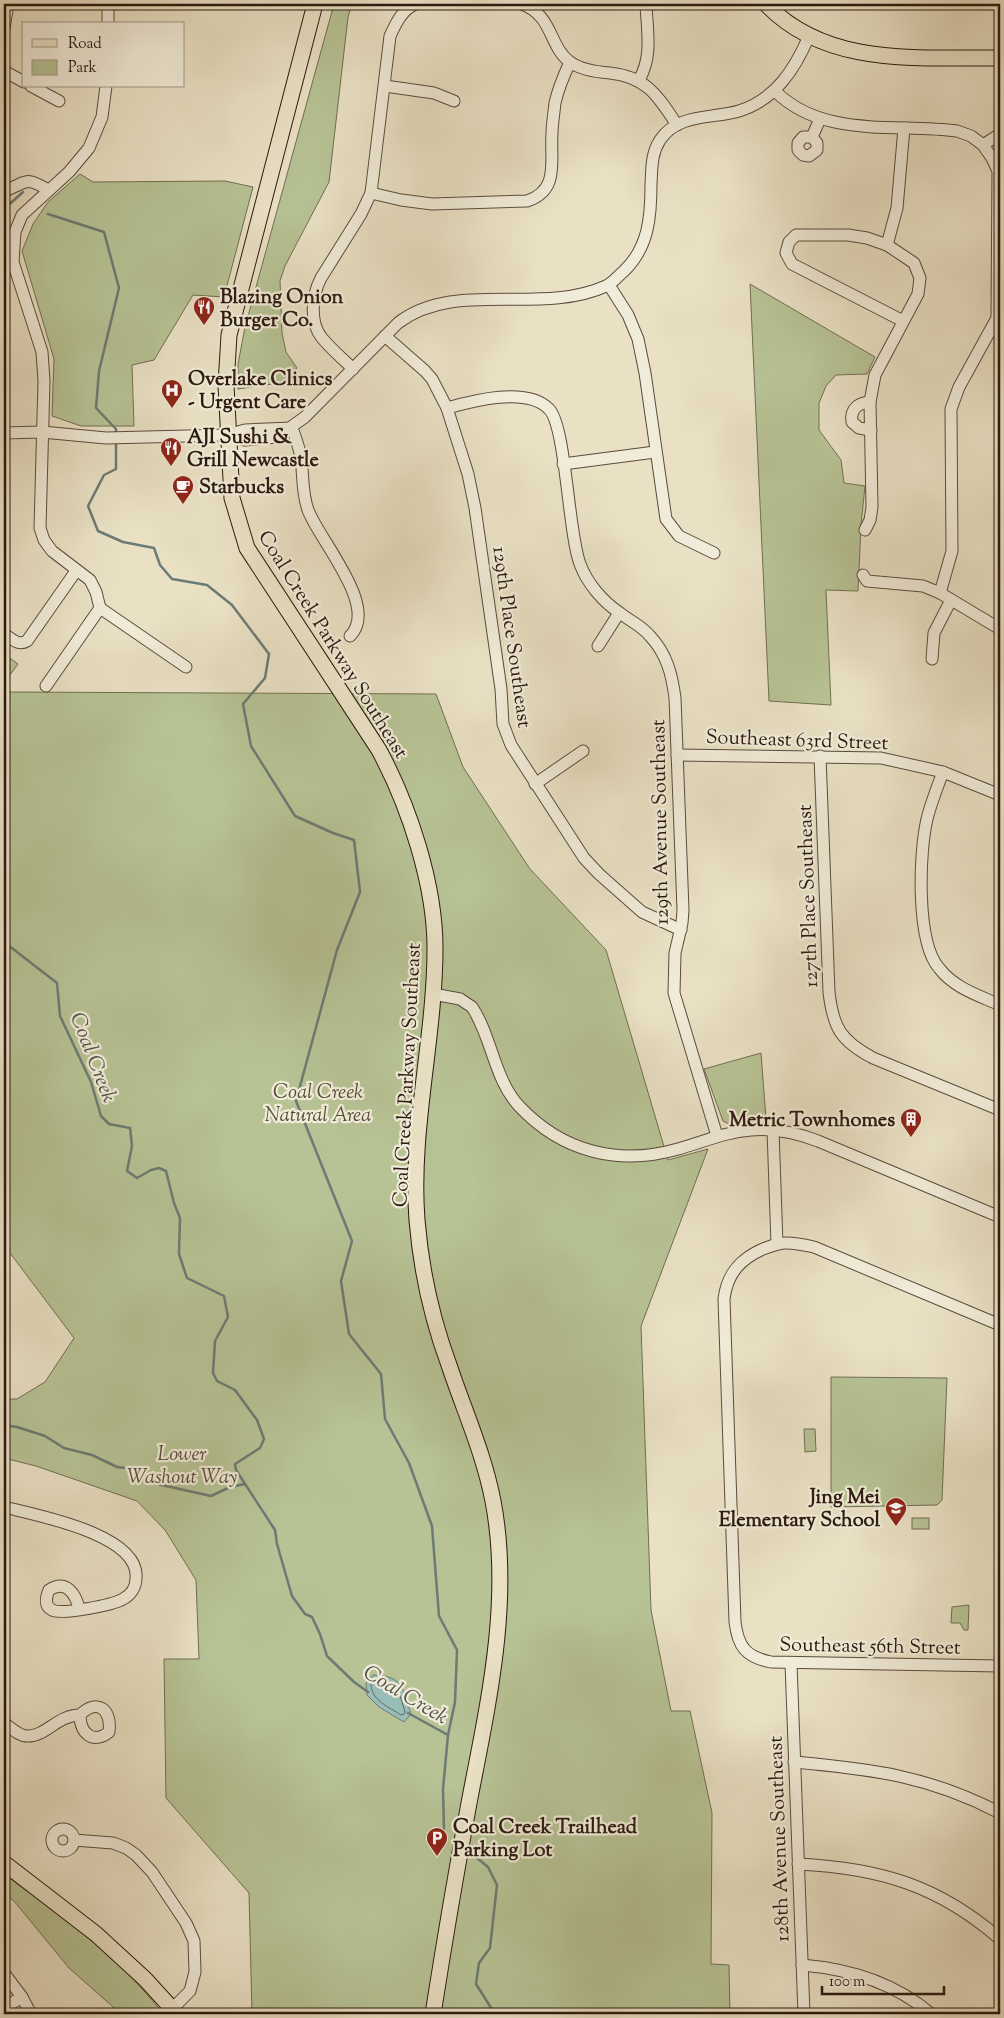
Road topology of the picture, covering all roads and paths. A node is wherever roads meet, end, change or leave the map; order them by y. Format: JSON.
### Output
{"nodes":[{"id":1,"x":8,"y":4,"type":"edge"},
{"id":2,"x":108,"y":4,"type":"edge"},
{"id":3,"x":315,"y":4,"type":"edge"},
{"id":4,"x":524,"y":4,"type":"edge"},
{"id":5,"x":646,"y":4,"type":"edge"},
{"id":6,"x":766,"y":4,"type":"edge"},
{"id":7,"x":411,"y":6,"type":"edge"},
{"id":8,"x":108,"y":22,"type":"edge"},
{"id":9,"x":4,"y":28,"type":"edge"},
{"id":10,"x":809,"y":36,"type":"junction"},
{"id":11,"x":1000,"y":58,"type":"edge"},
{"id":12,"x":570,"y":62,"type":"junction"},
{"id":13,"x":4,"y":72,"type":"edge"},
{"id":14,"x":639,"y":80,"type":"junction"},
{"id":15,"x":22,"y":81,"type":"edge"},
{"id":16,"x":385,"y":86,"type":"junction"},
{"id":17,"x":35,"y":88,"type":"edge"},
{"id":18,"x":106,"y":88,"type":"edge"},
{"id":19,"x":775,"y":91,"type":"junction"},
{"id":20,"x":59,"y":101,"type":"dead end"},
{"id":21,"x":454,"y":101,"type":"dead end"},
{"id":22,"x":820,"y":119,"type":"junction"},
{"id":23,"x":677,"y":125,"type":"junction"},
{"id":24,"x":904,"y":128,"type":"junction"},
{"id":25,"x":1000,"y":134,"type":"edge"},
{"id":26,"x":812,"y":138,"type":"dead end"},
{"id":27,"x":983,"y":145,"type":"junction"},
{"id":28,"x":48,"y":190,"type":"junction"},
{"id":29,"x":4,"y":191,"type":"edge"},
{"id":30,"x":371,"y":192,"type":"junction"},
{"id":31,"x":887,"y":245,"type":"junction"},
{"id":32,"x":999,"y":255,"type":"edge"},
{"id":33,"x":609,"y":285,"type":"junction"},
{"id":34,"x":999,"y":319,"type":"edge"},
{"id":35,"x":903,"y":321,"type":"junction"},
{"id":36,"x":385,"y":336,"type":"junction"},
{"id":37,"x":353,"y":369,"type":"junction"},
{"id":38,"x":870,"y":402,"type":"junction"},
{"id":39,"x":446,"y":408,"type":"junction"},
{"id":40,"x":292,"y":428,"type":"junction"},
{"id":41,"x":870,"y":430,"type":"junction"},
{"id":42,"x":42,"y":432,"type":"junction"},
{"id":43,"x":4,"y":433,"type":"edge"},
{"id":44,"x":227,"y":435,"type":"junction"},
{"id":45,"x":655,"y":452,"type":"junction"},
{"id":46,"x":563,"y":464,"type":"junction"},
{"id":47,"x":865,"y":530,"type":"dead end"},
{"id":48,"x":714,"y":553,"type":"dead end"},
{"id":49,"x":76,"y":571,"type":"junction"},
{"id":50,"x":863,"y":575,"type":"dead end"},
{"id":51,"x":940,"y":593,"type":"junction"},
{"id":52,"x":951,"y":600,"type":"junction"},
{"id":53,"x":100,"y":608,"type":"junction"},
{"id":54,"x":619,"y":613,"type":"junction"},
{"id":55,"x":1000,"y":629,"type":"edge"},
{"id":56,"x":4,"y":634,"type":"edge"},
{"id":57,"x":350,"y":636,"type":"dead end"},
{"id":58,"x":598,"y":646,"type":"dead end"},
{"id":59,"x":932,"y":660,"type":"dead end"},
{"id":60,"x":186,"y":667,"type":"dead end"},
{"id":61,"x":46,"y":686,"type":"dead end"},
{"id":62,"x":583,"y":751,"type":"dead end"},
{"id":63,"x":677,"y":755,"type":"junction"},
{"id":64,"x":820,"y":756,"type":"junction"},
{"id":65,"x":943,"y":772,"type":"junction"},
{"id":66,"x":535,"y":784,"type":"junction"},
{"id":67,"x":1000,"y":795,"type":"edge"},
{"id":68,"x":681,"y":930,"type":"junction"},
{"id":69,"x":433,"y":994,"type":"junction"},
{"id":70,"x":1000,"y":1005,"type":"edge"},
{"id":71,"x":1000,"y":1110,"type":"edge"},
{"id":72,"x":773,"y":1130,"type":"junction"},
{"id":73,"x":717,"y":1136,"type":"junction"},
{"id":74,"x":1000,"y":1217,"type":"edge"},
{"id":75,"x":778,"y":1244,"type":"junction"},
{"id":76,"x":1000,"y":1325,"type":"edge"},
{"id":77,"x":4,"y":1507,"type":"edge"},
{"id":78,"x":80,"y":1609,"type":"dead end"},
{"id":79,"x":791,"y":1663,"type":"junction"},
{"id":80,"x":1000,"y":1666,"type":"edge"},
{"id":81,"x":80,"y":1715,"type":"dead end"},
{"id":82,"x":4,"y":1723,"type":"edge"},
{"id":83,"x":794,"y":1762,"type":"junction"},
{"id":84,"x":1000,"y":1812,"type":"edge"},
{"id":85,"x":74,"y":1840,"type":"dead end"},
{"id":86,"x":4,"y":1863,"type":"edge"},
{"id":87,"x":798,"y":1864,"type":"junction"},
{"id":88,"x":1000,"y":1939,"type":"edge"},
{"id":89,"x":802,"y":1965,"type":"junction"},
{"id":90,"x":4,"y":1973,"type":"edge"},
{"id":91,"x":22,"y":1997,"type":"junction"},
{"id":92,"x":4,"y":2008,"type":"edge"},
{"id":93,"x":175,"y":2011,"type":"edge"},
{"id":94,"x":31,"y":2014,"type":"edge"},
{"id":95,"x":433,"y":2014,"type":"edge"},
{"id":96,"x":804,"y":2014,"type":"edge"},
{"id":97,"x":931,"y":2014,"type":"edge"}],
"edges":[{"from":1,"to":9,"type":"street"},
{"from":2,"to":8,"type":"street"},
{"from":3,"to":44,"type":"main road","name":"Coal Creek Parkway Southeast"},
{"from":4,"to":12,"type":"street"},
{"from":5,"to":14,"type":"street"},
{"from":6,"to":10,"type":"main road"},
{"from":7,"to":16,"type":"street"},
{"from":10,"to":11,"type":"main road"},
{"from":10,"to":19,"type":"street"},
{"from":12,"to":14,"type":"street"},
{"from":12,"to":30,"type":"street"},
{"from":13,"to":15,"type":"street"},
{"from":14,"to":23,"type":"street"},
{"from":16,"to":21,"type":"street"},
{"from":16,"to":30,"type":"street"},
{"from":17,"to":20,"type":"street"},
{"from":18,"to":28,"type":"street"},
{"from":19,"to":22,"type":"street"},
{"from":19,"to":23,"type":"street"},
{"from":22,"to":24,"type":"street"},
{"from":22,"to":26,"type":"street"},
{"from":23,"to":33,"type":"street"},
{"from":24,"to":27,"type":"street"},
{"from":24,"to":31,"type":"street"},
{"from":25,"to":27,"type":"street"},
{"from":27,"to":32,"type":"street"},
{"from":28,"to":29,"type":"street"},
{"from":28,"to":42,"type":"street"},
{"from":30,"to":37,"type":"street"},
{"from":31,"to":35,"type":"street"},
{"from":31,"to":35,"type":"street"},
{"from":32,"to":34,"type":"street"},
{"from":33,"to":36,"type":"street"},
{"from":33,"to":45,"type":"street"},
{"from":34,"to":51,"type":"street"},
{"from":35,"to":38,"type":"street"},
{"from":36,"to":37,"type":"street"},
{"from":36,"to":39,"type":"street","name":"129th Place Southeast"},
{"from":37,"to":40,"type":"street"},
{"from":38,"to":41,"type":"street"},
{"from":38,"to":41,"type":"street"},
{"from":39,"to":46,"type":"street","name":"129th Avenue Southeast"},
{"from":39,"to":66,"type":"street","name":"129th Place Southeast"},
{"from":40,"to":44,"type":"street"},
{"from":40,"to":57,"type":"street"},
{"from":41,"to":47,"type":"street"},
{"from":42,"to":43,"type":"street"},
{"from":42,"to":44,"type":"street"},
{"from":42,"to":49,"type":"street"},
{"from":44,"to":69,"type":"main road","name":"Coal Creek Parkway Southeast"},
{"from":45,"to":46,"type":"street"},
{"from":45,"to":48,"type":"street"},
{"from":46,"to":54,"type":"street","name":"129th Avenue Southeast"},
{"from":49,"to":53,"type":"street"},
{"from":49,"to":56,"type":"street"},
{"from":50,"to":51,"type":"street"},
{"from":51,"to":52,"type":"street"},
{"from":52,"to":55,"type":"street"},
{"from":52,"to":59,"type":"street"},
{"from":53,"to":60,"type":"street"},
{"from":53,"to":61,"type":"street"},
{"from":54,"to":58,"type":"street"},
{"from":54,"to":63,"type":"street","name":"129th Avenue Southeast"},
{"from":62,"to":66,"type":"street"},
{"from":63,"to":64,"type":"street","name":"Southeast 63rd Street"},
{"from":63,"to":68,"type":"street","name":"129th Avenue Southeast"},
{"from":64,"to":65,"type":"street","name":"Southeast 63rd Street"},
{"from":64,"to":71,"type":"street","name":"127th Place Southeast"},
{"from":65,"to":67,"type":"street","name":"Southeast 63rd Street"},
{"from":65,"to":70,"type":"street"},
{"from":66,"to":68,"type":"street","name":"129th Place Southeast"},
{"from":68,"to":73,"type":"street","name":"129th Avenue Southeast"},
{"from":69,"to":73,"type":"street"},
{"from":69,"to":95,"type":"main road","name":"Coal Creek Parkway Southeast"},
{"from":72,"to":73,"type":"street"},
{"from":72,"to":74,"type":"street"},
{"from":72,"to":75,"type":"street"},
{"from":75,"to":76,"type":"street"},
{"from":75,"to":79,"type":"street","name":"Southeast 56th Street"},
{"from":77,"to":78,"type":"street"},
{"from":79,"to":80,"type":"street","name":"Southeast 56th Street"},
{"from":79,"to":83,"type":"street","name":"128th Avenue Southeast"},
{"from":81,"to":82,"type":"street"},
{"from":83,"to":84,"type":"street"},
{"from":83,"to":87,"type":"street","name":"128th Avenue Southeast"},
{"from":85,"to":93,"type":"street"},
{"from":86,"to":93,"type":"main road"},
{"from":87,"to":88,"type":"street"},
{"from":87,"to":89,"type":"street","name":"128th Avenue Southeast"},
{"from":89,"to":96,"type":"street","name":"128th Avenue Southeast"},
{"from":89,"to":97,"type":"street"},
{"from":90,"to":91,"type":"street"},
{"from":91,"to":92,"type":"street"},
{"from":91,"to":94,"type":"street"}]}
